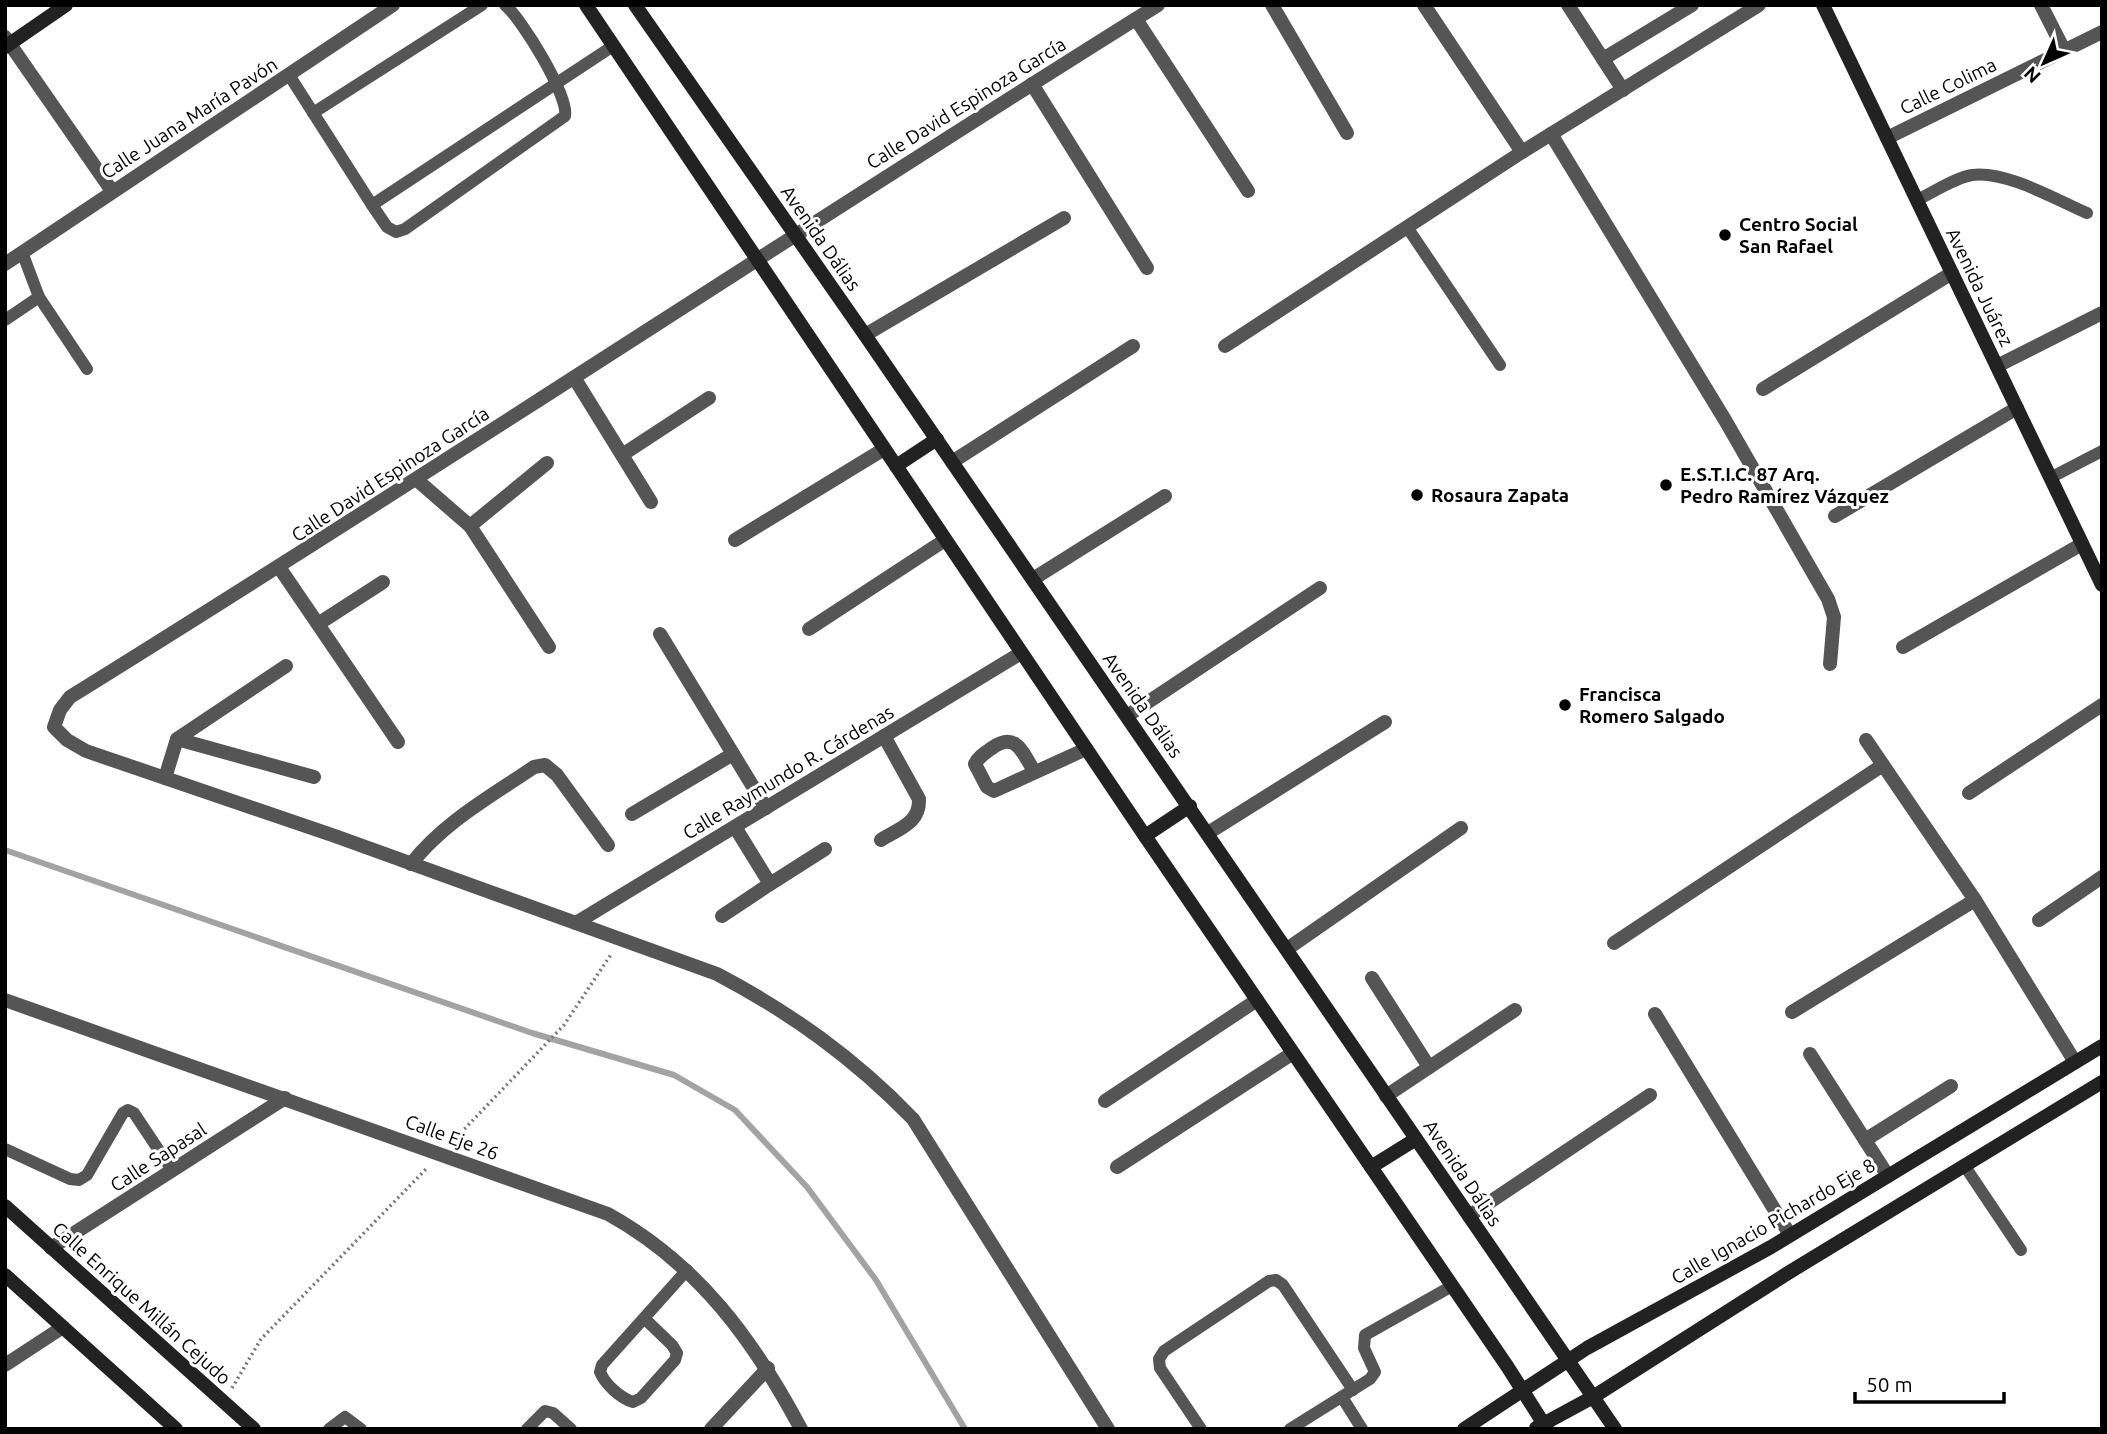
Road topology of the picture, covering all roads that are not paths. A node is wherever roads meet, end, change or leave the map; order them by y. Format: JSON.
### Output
{"nodes":[{"id":1,"x":66,"y":5,"type":"edge"},
{"id":2,"x":393,"y":5,"type":"edge"},
{"id":3,"x":482,"y":5,"type":"edge"},
{"id":4,"x":505,"y":5,"type":"edge"},
{"id":5,"x":586,"y":5,"type":"edge"},
{"id":6,"x":635,"y":5,"type":"edge"},
{"id":7,"x":1158,"y":5,"type":"edge"},
{"id":8,"x":1272,"y":5,"type":"edge"},
{"id":9,"x":1424,"y":5,"type":"edge"},
{"id":10,"x":1568,"y":5,"type":"edge"},
{"id":11,"x":1692,"y":5,"type":"edge"},
{"id":12,"x":1759,"y":5,"type":"edge"},
{"id":13,"x":1823,"y":5,"type":"edge"},
{"id":14,"x":2041,"y":5,"type":"edge"},
{"id":15,"x":1136,"y":19,"type":"junction"},
{"id":16,"x":2102,"y":32,"type":"edge"},
{"id":17,"x":7,"y":43,"type":"edge"},
{"id":18,"x":613,"y":46,"type":"junction"},
{"id":19,"x":2064,"y":50,"type":"junction"},
{"id":20,"x":1603,"y":59,"type":"junction"},
{"id":21,"x":289,"y":75,"type":"junction"},
{"id":22,"x":558,"y":83,"type":"junction"},
{"id":23,"x":1032,"y":84,"type":"junction"},
{"id":24,"x":1623,"y":90,"type":"junction"},
{"id":25,"x":313,"y":113,"type":"junction"},
{"id":26,"x":1347,"y":132,"type":"dead end"},
{"id":27,"x":1551,"y":134,"type":"junction"},
{"id":28,"x":1887,"y":138,"type":"junction"},
{"id":29,"x":1522,"y":152,"type":"junction"},
{"id":30,"x":112,"y":191,"type":"junction"},
{"id":31,"x":1248,"y":191,"type":"dead end"},
{"id":32,"x":1917,"y":200,"type":"junction"},
{"id":33,"x":372,"y":205,"type":"junction"},
{"id":34,"x":2087,"y":213,"type":"dead end"},
{"id":35,"x":1064,"y":218,"type":"dead end"},
{"id":36,"x":1407,"y":227,"type":"junction"},
{"id":37,"x":795,"y":233,"type":"junction"},
{"id":38,"x":22,"y":252,"type":"junction"},
{"id":39,"x":756,"y":259,"type":"junction"},
{"id":40,"x":5,"y":264,"type":"edge"},
{"id":41,"x":1147,"y":268,"type":"dead end"},
{"id":42,"x":1952,"y":273,"type":"junction"},
{"id":43,"x":39,"y":297,"type":"junction"},
{"id":44,"x":2102,"y":313,"type":"edge"},
{"id":45,"x":5,"y":320,"type":"edge"},
{"id":46,"x":865,"y":335,"type":"junction"},
{"id":47,"x":1133,"y":345,"type":"dead end"},
{"id":48,"x":1225,"y":346,"type":"dead end"},
{"id":49,"x":1500,"y":365,"type":"dead end"},
{"id":50,"x":1997,"y":366,"type":"junction"},
{"id":51,"x":88,"y":369,"type":"dead end"},
{"id":52,"x":575,"y":379,"type":"junction"},
{"id":53,"x":1763,"y":389,"type":"dead end"},
{"id":54,"x":709,"y":398,"type":"dead end"},
{"id":55,"x":2017,"y":408,"type":"junction"},
{"id":56,"x":937,"y":439,"type":"junction"},
{"id":57,"x":884,"y":449,"type":"junction"},
{"id":58,"x":2102,"y":451,"type":"edge"},
{"id":59,"x":622,"y":455,"type":"junction"},
{"id":60,"x":952,"y":461,"type":"junction"},
{"id":61,"x":547,"y":463,"type":"dead end"},
{"id":62,"x":895,"y":466,"type":"junction"},
{"id":63,"x":2050,"y":478,"type":"junction"},
{"id":64,"x":416,"y":480,"type":"junction"},
{"id":65,"x":1166,"y":496,"type":"dead end"},
{"id":66,"x":651,"y":502,"type":"dead end"},
{"id":67,"x":1835,"y":516,"type":"dead end"},
{"id":68,"x":470,"y":526,"type":"junction"},
{"id":69,"x":735,"y":540,"type":"dead end"},
{"id":70,"x":945,"y":540,"type":"junction"},
{"id":71,"x":2082,"y":544,"type":"junction"},
{"id":72,"x":279,"y":567,"type":"junction"},
{"id":73,"x":1033,"y":579,"type":"junction"},
{"id":74,"x":383,"y":582,"type":"dead end"},
{"id":75,"x":2102,"y":586,"type":"edge"},
{"id":76,"x":1320,"y":588,"type":"dead end"},
{"id":77,"x":318,"y":624,"type":"junction"},
{"id":78,"x":809,"y":629,"type":"dead end"},
{"id":79,"x":660,"y":634,"type":"dead end"},
{"id":80,"x":1903,"y":647,"type":"dead end"},
{"id":81,"x":549,"y":648,"type":"dead end"},
{"id":82,"x":1021,"y":653,"type":"junction"},
{"id":83,"x":1830,"y":664,"type":"dead end"},
{"id":84,"x":286,"y":666,"type":"dead end"},
{"id":85,"x":2102,"y":705,"type":"edge"},
{"id":86,"x":1127,"y":716,"type":"junction"},
{"id":87,"x":1385,"y":722,"type":"dead end"},
{"id":88,"x":884,"y":736,"type":"junction"},
{"id":89,"x":177,"y":739,"type":"junction"},
{"id":90,"x":1866,"y":740,"type":"dead end"},
{"id":91,"x":398,"y":742,"type":"dead end"},
{"id":92,"x":1086,"y":749,"type":"junction"},
{"id":93,"x":733,"y":754,"type":"junction"},
{"id":94,"x":1883,"y":765,"type":"junction"},
{"id":95,"x":1034,"y":771,"type":"dead end"},
{"id":96,"x":314,"y":777,"type":"dead end"},
{"id":97,"x":166,"y":778,"type":"junction"},
{"id":98,"x":1969,"y":793,"type":"dead end"},
{"id":99,"x":1189,"y":806,"type":"junction"},
{"id":100,"x":766,"y":807,"type":"junction"},
{"id":101,"x":632,"y":814,"type":"dead end"},
{"id":102,"x":735,"y":827,"type":"junction"},
{"id":103,"x":1461,"y":828,"type":"dead end"},
{"id":104,"x":1208,"y":834,"type":"junction"},
{"id":105,"x":1144,"y":836,"type":"junction"},
{"id":106,"x":881,"y":840,"type":"dead end"},
{"id":107,"x":608,"y":845,"type":"dead end"},
{"id":108,"x":825,"y":849,"type":"dead end"},
{"id":109,"x":411,"y":864,"type":"junction"},
{"id":110,"x":2102,"y":877,"type":"edge"},
{"id":111,"x":770,"y":884,"type":"junction"},
{"id":112,"x":1975,"y":900,"type":"junction"},
{"id":113,"x":722,"y":915,"type":"dead end"},
{"id":114,"x":2039,"y":920,"type":"dead end"},
{"id":115,"x":576,"y":923,"type":"junction"},
{"id":116,"x":1614,"y":943,"type":"dead end"},
{"id":117,"x":1287,"y":949,"type":"junction"},
{"id":118,"x":1372,"y":978,"type":"dead end"},
{"id":119,"x":5,"y":1000,"type":"edge"},
{"id":120,"x":1257,"y":1000,"type":"junction"},
{"id":121,"x":20,"y":1005,"type":"junction"},
{"id":122,"x":1516,"y":1010,"type":"dead end"},
{"id":123,"x":1792,"y":1012,"type":"dead end"},
{"id":124,"x":1656,"y":1014,"type":"dead end"},
{"id":125,"x":5,"y":1016,"type":"edge"},
{"id":126,"x":2102,"y":1046,"type":"edge"},
{"id":127,"x":1293,"y":1053,"type":"junction"},
{"id":128,"x":1810,"y":1054,"type":"dead end"},
{"id":129,"x":2076,"y":1062,"type":"junction"},
{"id":130,"x":1429,"y":1067,"type":"junction"},
{"id":131,"x":2102,"y":1082,"type":"edge"},
{"id":132,"x":1951,"y":1086,"type":"dead end"},
{"id":133,"x":1650,"y":1095,"type":"dead end"},
{"id":134,"x":1386,"y":1096,"type":"junction"},
{"id":135,"x":285,"y":1098,"type":"junction"},
{"id":136,"x":1105,"y":1101,"type":"dead end"},
{"id":137,"x":1416,"y":1139,"type":"junction"},
{"id":138,"x":1865,"y":1140,"type":"junction"},
{"id":139,"x":5,"y":1149,"type":"edge"},
{"id":140,"x":1964,"y":1165,"type":"junction"},
{"id":141,"x":1117,"y":1167,"type":"dead end"},
{"id":142,"x":1371,"y":1167,"type":"junction"},
{"id":143,"x":172,"y":1170,"type":"junction"},
{"id":144,"x":1888,"y":1176,"type":"junction"},
{"id":145,"x":5,"y":1206,"type":"edge"},
{"id":146,"x":1469,"y":1216,"type":"junction"},
{"id":147,"x":1790,"y":1235,"type":"junction"},
{"id":148,"x":51,"y":1248,"type":"junction"},
{"id":149,"x":2021,"y":1250,"type":"dead end"},
{"id":150,"x":687,"y":1270,"type":"junction"},
{"id":151,"x":5,"y":1275,"type":"edge"},
{"id":152,"x":1452,"y":1286,"type":"junction"},
{"id":153,"x":644,"y":1318,"type":"junction"},
{"id":154,"x":63,"y":1327,"type":"junction"},
{"id":155,"x":1567,"y":1361,"type":"junction"},
{"id":156,"x":5,"y":1365,"type":"edge"},
{"id":157,"x":768,"y":1368,"type":"junction"},
{"id":158,"x":1523,"y":1390,"type":"junction"},
{"id":159,"x":1347,"y":1393,"type":"junction"},
{"id":160,"x":1593,"y":1397,"type":"junction"},
{"id":161,"x":725,"y":1423,"type":"edge"},
{"id":162,"x":1542,"y":1427,"type":"edge"},
{"id":163,"x":176,"y":1429,"type":"edge"},
{"id":164,"x":254,"y":1429,"type":"edge"},
{"id":165,"x":329,"y":1429,"type":"edge"},
{"id":166,"x":361,"y":1429,"type":"edge"},
{"id":167,"x":527,"y":1429,"type":"edge"},
{"id":168,"x":571,"y":1429,"type":"edge"},
{"id":169,"x":711,"y":1429,"type":"edge"},
{"id":170,"x":801,"y":1429,"type":"edge"},
{"id":171,"x":1108,"y":1429,"type":"edge"},
{"id":172,"x":1200,"y":1429,"type":"edge"},
{"id":173,"x":1290,"y":1429,"type":"edge"},
{"id":174,"x":1362,"y":1429,"type":"edge"},
{"id":175,"x":1464,"y":1429,"type":"edge"},
{"id":176,"x":1615,"y":1429,"type":"edge"}],
"edges":[{"from":1,"to":17,"type":"main road"},
{"from":2,"to":21,"type":"street","name":"Calle Juana María Pavón"},
{"from":3,"to":25,"type":"lane"},
{"from":4,"to":22,"type":"lane"},
{"from":5,"to":18,"type":"main road"},
{"from":6,"to":37,"type":"main road","name":"Avenida Dálias"},
{"from":7,"to":15,"type":"street","name":"Calle David Espinoza García"},
{"from":8,"to":26,"type":"street"},
{"from":9,"to":29,"type":"street"},
{"from":10,"to":20,"type":"street"},
{"from":11,"to":20,"type":"street"},
{"from":12,"to":24,"type":"street"},
{"from":13,"to":28,"type":"main road","name":"Avenida Juárez"},
{"from":14,"to":19,"type":"street"},
{"from":15,"to":23,"type":"street","name":"Calle David Espinoza García"},
{"from":15,"to":31,"type":"street"},
{"from":16,"to":19,"type":"street","name":"Calle Colima"},
{"from":17,"to":30,"type":"street"},
{"from":18,"to":22,"type":"lane"},
{"from":18,"to":39,"type":"main road"},
{"from":19,"to":28,"type":"street","name":"Calle Colima"},
{"from":20,"to":24,"type":"street"},
{"from":21,"to":25,"type":"lane"},
{"from":21,"to":30,"type":"street","name":"Calle Juana María Pavón"},
{"from":22,"to":33,"type":"lane"},
{"from":22,"to":33,"type":"lane"},
{"from":23,"to":37,"type":"street","name":"Calle David Espinoza García"},
{"from":23,"to":41,"type":"street"},
{"from":24,"to":27,"type":"street"},
{"from":25,"to":33,"type":"lane"},
{"from":27,"to":29,"type":"street"},
{"from":27,"to":83,"type":"street"},
{"from":28,"to":32,"type":"main road","name":"Avenida Juárez"},
{"from":29,"to":36,"type":"street"},
{"from":30,"to":38,"type":"street","name":"Calle Juana María Pavón"},
{"from":32,"to":34,"type":"lane"},
{"from":32,"to":42,"type":"main road","name":"Avenida Juárez"},
{"from":35,"to":46,"type":"street"},
{"from":36,"to":48,"type":"street"},
{"from":36,"to":49,"type":"lane"},
{"from":37,"to":39,"type":"street","name":"Calle David Espinoza García"},
{"from":37,"to":46,"type":"main road","name":"Avenida Dálias"},
{"from":38,"to":40,"type":"street","name":"Calle Juana María Pavón"},
{"from":38,"to":43,"type":"lane"},
{"from":39,"to":52,"type":"street","name":"Calle David Espinoza García"},
{"from":39,"to":57,"type":"main road"},
{"from":42,"to":50,"type":"main road","name":"Avenida Juárez"},
{"from":42,"to":53,"type":"street"},
{"from":43,"to":45,"type":"lane"},
{"from":43,"to":51,"type":"lane"},
{"from":44,"to":50,"type":"street"},
{"from":46,"to":56,"type":"main road","name":"Avenida Dálias"},
{"from":47,"to":60,"type":"street"},
{"from":50,"to":55,"type":"main road","name":"Avenida Juárez"},
{"from":52,"to":59,"type":"street"},
{"from":52,"to":64,"type":"street","name":"Calle David Espinoza García"},
{"from":54,"to":59,"type":"street"},
{"from":55,"to":63,"type":"main road","name":"Avenida Juárez"},
{"from":55,"to":67,"type":"street"},
{"from":56,"to":60,"type":"main road","name":"Avenida Dálias"},
{"from":56,"to":62,"type":"main road"},
{"from":57,"to":62,"type":"main road"},
{"from":57,"to":69,"type":"street"},
{"from":58,"to":63,"type":"lane"},
{"from":59,"to":66,"type":"street"},
{"from":60,"to":73,"type":"main road","name":"Avenida Dálias"},
{"from":61,"to":68,"type":"street"},
{"from":62,"to":70,"type":"main road"},
{"from":63,"to":71,"type":"main road","name":"Avenida Juárez"},
{"from":64,"to":68,"type":"street"},
{"from":64,"to":72,"type":"street","name":"Calle David Espinoza García"},
{"from":65,"to":73,"type":"street"},
{"from":68,"to":81,"type":"street"},
{"from":70,"to":78,"type":"street"},
{"from":70,"to":82,"type":"main road"},
{"from":71,"to":75,"type":"main road","name":"Avenida Juárez"},
{"from":71,"to":80,"type":"street"},
{"from":72,"to":77,"type":"street"},
{"from":72,"to":97,"type":"street","name":"Calle David Espinoza García"},
{"from":73,"to":86,"type":"main road","name":"Avenida Dálias"},
{"from":74,"to":77,"type":"street"},
{"from":76,"to":86,"type":"street"},
{"from":77,"to":91,"type":"street"},
{"from":79,"to":93,"type":"street"},
{"from":82,"to":88,"type":"street","name":"Calle Raymundo R. Cárdenas"},
{"from":82,"to":92,"type":"main road"},
{"from":84,"to":89,"type":"street"},
{"from":85,"to":98,"type":"street"},
{"from":86,"to":99,"type":"main road","name":"Avenida Dálias"},
{"from":87,"to":104,"type":"street"},
{"from":88,"to":100,"type":"street","name":"Calle Raymundo R. Cárdenas"},
{"from":88,"to":106,"type":"street"},
{"from":89,"to":96,"type":"street"},
{"from":89,"to":97,"type":"street"},
{"from":90,"to":94,"type":"street"},
{"from":92,"to":95,"type":"street"},
{"from":92,"to":105,"type":"main road"},
{"from":93,"to":100,"type":"street"},
{"from":93,"to":101,"type":"street"},
{"from":94,"to":112,"type":"street"},
{"from":94,"to":116,"type":"street"},
{"from":97,"to":109,"type":"street"},
{"from":99,"to":104,"type":"main road","name":"Avenida Dálias"},
{"from":99,"to":105,"type":"main road"},
{"from":100,"to":102,"type":"street","name":"Calle Raymundo R. Cárdenas"},
{"from":102,"to":111,"type":"street"},
{"from":102,"to":115,"type":"street","name":"Calle Raymundo R. Cárdenas"},
{"from":103,"to":117,"type":"street"},
{"from":104,"to":117,"type":"main road","name":"Avenida Dálias"},
{"from":105,"to":120,"type":"main road"},
{"from":107,"to":109,"type":"street"},
{"from":108,"to":111,"type":"street"},
{"from":109,"to":115,"type":"street"},
{"from":110,"to":114,"type":"street"},
{"from":111,"to":113,"type":"street"},
{"from":112,"to":123,"type":"street"},
{"from":112,"to":129,"type":"street"},
{"from":115,"to":171,"type":"street"},
{"from":117,"to":134,"type":"main road","name":"Avenida Dálias"},
{"from":118,"to":130,"type":"street"},
{"from":119,"to":121,"type":"street","name":"Calle Eje 26"},
{"from":120,"to":127,"type":"main road"},
{"from":120,"to":136,"type":"street"},
{"from":121,"to":125,"type":"street"},
{"from":121,"to":135,"type":"street","name":"Calle Eje 26"},
{"from":122,"to":130,"type":"street"},
{"from":124,"to":147,"type":"street"},
{"from":126,"to":129,"type":"main road","name":"Calle Ignacio Pichardo Eje 8"},
{"from":127,"to":141,"type":"street"},
{"from":127,"to":142,"type":"main road"},
{"from":128,"to":138,"type":"street"},
{"from":129,"to":144,"type":"main road","name":"Calle Ignacio Pichardo Eje 8"},
{"from":130,"to":134,"type":"street"},
{"from":131,"to":140,"type":"main road"},
{"from":132,"to":138,"type":"street"},
{"from":133,"to":146,"type":"street"},
{"from":134,"to":137,"type":"main road","name":"Avenida Dálias"},
{"from":135,"to":143,"type":"street","name":"Calle Sapasal"},
{"from":135,"to":150,"type":"street","name":"Calle Eje 26"},
{"from":137,"to":142,"type":"main road"},
{"from":137,"to":146,"type":"main road","name":"Avenida Dálias"},
{"from":138,"to":144,"type":"street"},
{"from":139,"to":143,"type":"lane"},
{"from":140,"to":149,"type":"lane"},
{"from":140,"to":160,"type":"main road"},
{"from":142,"to":152,"type":"main road"},
{"from":143,"to":148,"type":"street","name":"Calle Sapasal"},
{"from":144,"to":147,"type":"main road","name":"Calle Ignacio Pichardo Eje 8"},
{"from":145,"to":148,"type":"main road","name":"Calle Enrique Millán Cejudo"},
{"from":146,"to":155,"type":"main road","name":"Avenida Dálias"},
{"from":147,"to":155,"type":"main road","name":"Calle Ignacio Pichardo Eje 8"},
{"from":148,"to":164,"type":"main road","name":"Calle Enrique Millán Cejudo"},
{"from":150,"to":153,"type":"lane"},
{"from":150,"to":157,"type":"street","name":"Calle Eje 26"},
{"from":151,"to":154,"type":"main road"},
{"from":152,"to":158,"type":"main road"},
{"from":152,"to":159,"type":"lane"},
{"from":153,"to":153,"type":"lane"},
{"from":154,"to":156,"type":"street"},
{"from":154,"to":163,"type":"main road"},
{"from":155,"to":158,"type":"main road","name":"Calle Ignacio Pichardo Eje 8"},
{"from":155,"to":160,"type":"main road","name":"Avenida Dálias"},
{"from":157,"to":161,"type":"street"},
{"from":157,"to":170,"type":"street","name":"Calle Eje 26"},
{"from":158,"to":162,"type":"main road"},
{"from":158,"to":175,"type":"main road","name":"Calle Ignacio Pichardo Eje 8"},
{"from":159,"to":172,"type":"lane"},
{"from":159,"to":173,"type":"lane"},
{"from":159,"to":174,"type":"lane"},
{"from":160,"to":162,"type":"main road"},
{"from":160,"to":176,"type":"main road","name":"Avenida Dálias"},
{"from":161,"to":169,"type":"street"},
{"from":165,"to":166,"type":"lane"},
{"from":167,"to":168,"type":"lane"}]}
